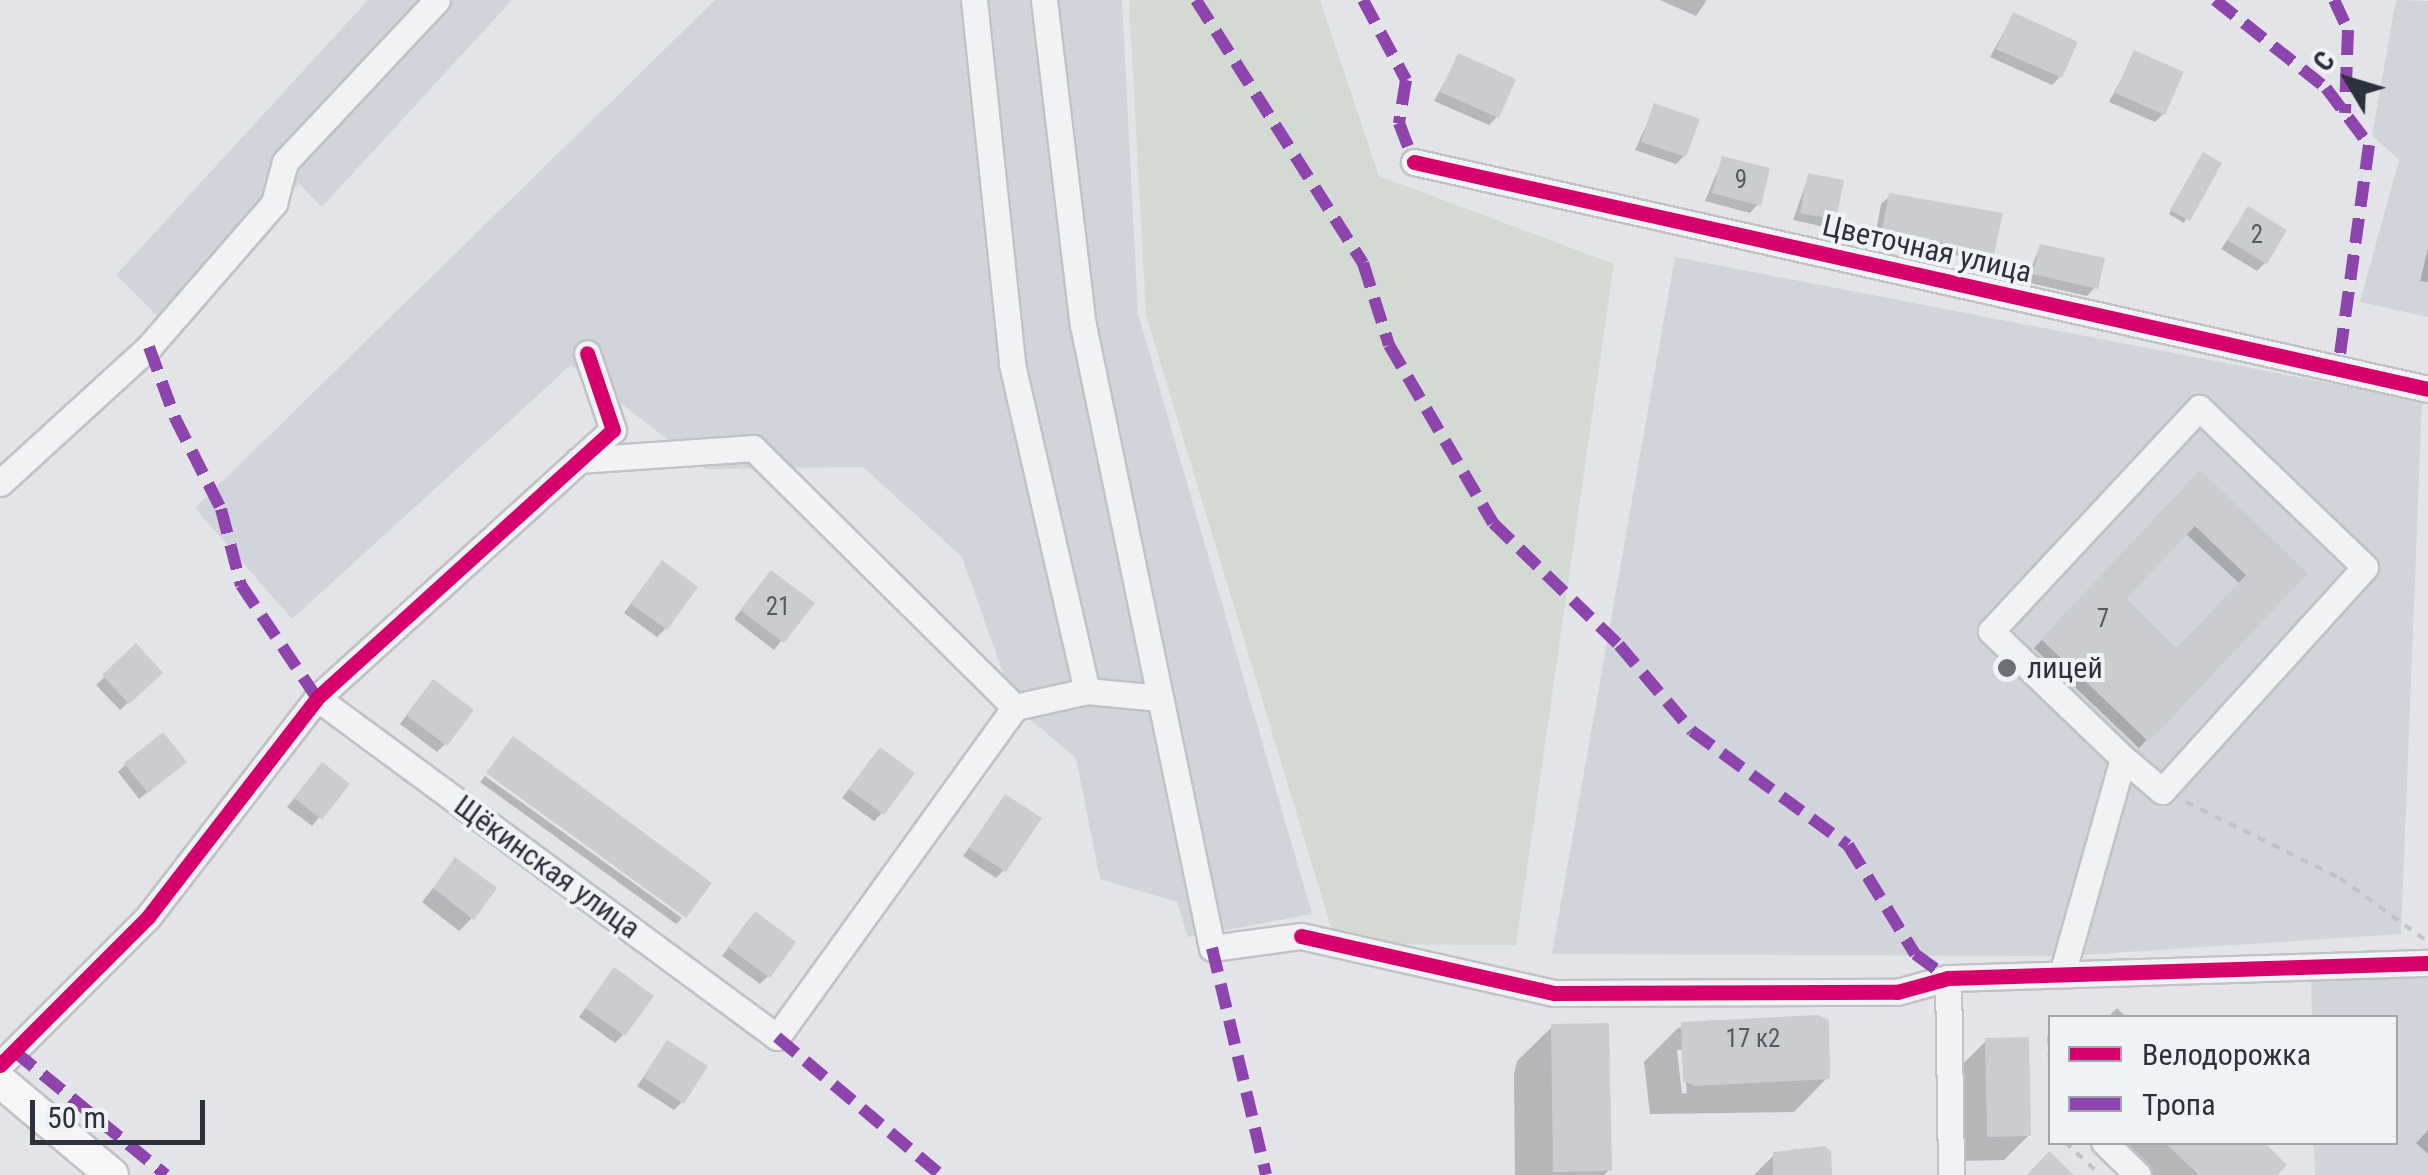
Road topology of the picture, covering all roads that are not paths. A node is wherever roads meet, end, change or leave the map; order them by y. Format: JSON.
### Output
{"nodes":[{"id":1,"x":437,"y":0,"type":"edge"},
{"id":2,"x":974,"y":0,"type":"edge"},
{"id":3,"x":1044,"y":0,"type":"edge"},
{"id":4,"x":1414,"y":162,"type":"dead end"},
{"id":5,"x":587,"y":353,"type":"dead end"},
{"id":6,"x":2428,"y":389,"type":"edge"},
{"id":7,"x":579,"y":460,"type":"junction"},
{"id":8,"x":0,"y":484,"type":"edge"},
{"id":9,"x":1087,"y":691,"type":"junction"},
{"id":10,"x":318,"y":698,"type":"junction"},
{"id":11,"x":1160,"y":698,"type":"junction"},
{"id":12,"x":1015,"y":707,"type":"junction"},
{"id":13,"x":2123,"y":758,"type":"junction"},
{"id":14,"x":2428,"y":963,"type":"edge"},
{"id":15,"x":2062,"y":974,"type":"junction"},
{"id":16,"x":1948,"y":978,"type":"junction"},
{"id":17,"x":0,"y":1065,"type":"edge"},
{"id":18,"x":0,"y":1081,"type":"edge"},
{"id":19,"x":2107,"y":1145,"type":"edge"},
{"id":20,"x":112,"y":1175,"type":"edge"},
{"id":21,"x":1951,"y":1175,"type":"edge"},
{"id":22,"x":2138,"y":1175,"type":"edge"}],
"edges":[{"from":1,"to":8,"type":"street"},
{"from":2,"to":9,"type":"street"},
{"from":3,"to":11,"type":"street"},
{"from":4,"to":6,"type":"street","name":"Цветочная улица"},
{"from":5,"to":7,"type":"street"},
{"from":7,"to":10,"type":"street"},
{"from":7,"to":12,"type":"street"},
{"from":9,"to":11,"type":"street"},
{"from":9,"to":12,"type":"street"},
{"from":10,"to":12,"type":"street","name":"Щёкинская улица"},
{"from":10,"to":17,"type":"street"},
{"from":11,"to":16,"type":"street"},
{"from":13,"to":13,"type":"street"},
{"from":13,"to":15,"type":"street"},
{"from":14,"to":15,"type":"street"},
{"from":15,"to":16,"type":"street"},
{"from":16,"to":21,"type":"street"},
{"from":18,"to":20,"type":"main road"},
{"from":19,"to":22,"type":"street"}]}
